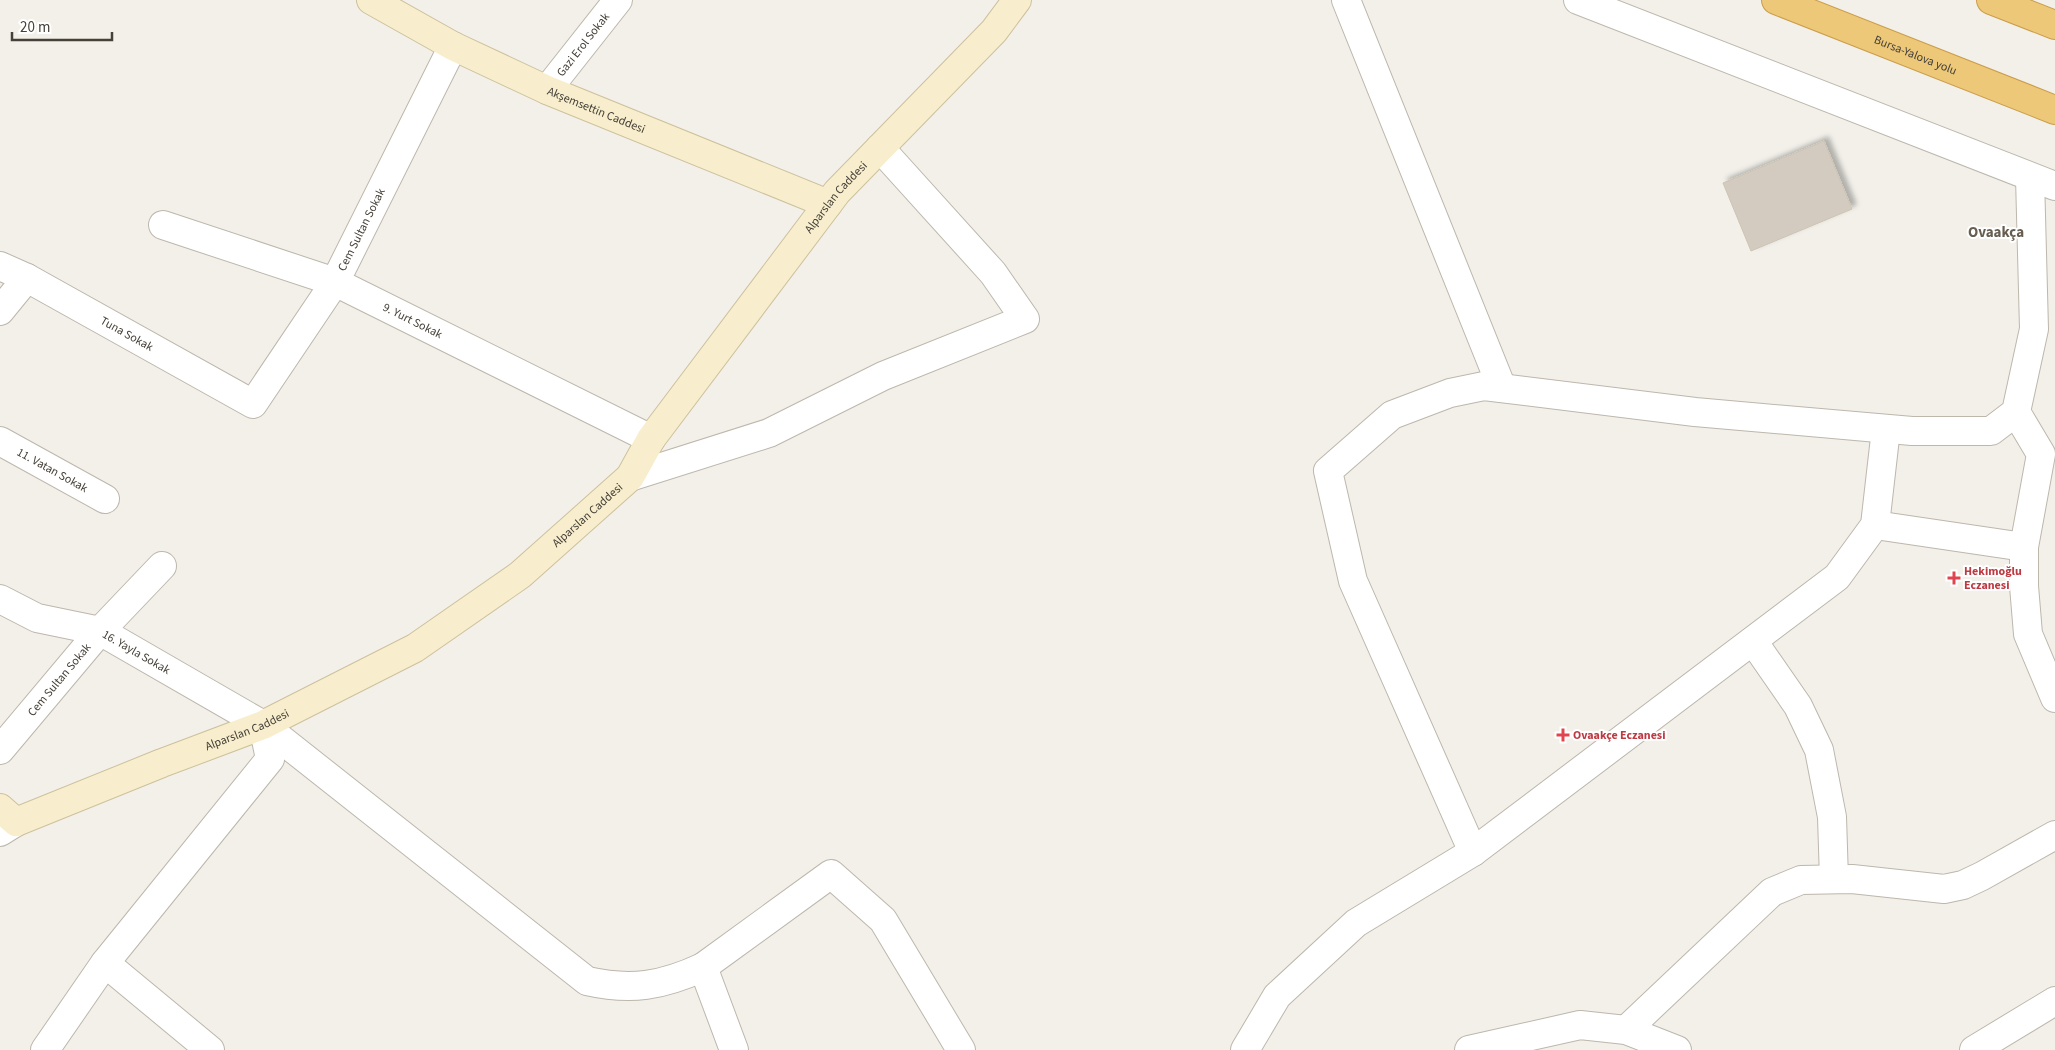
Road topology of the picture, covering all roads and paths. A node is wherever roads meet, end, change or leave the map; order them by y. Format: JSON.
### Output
{"nodes":[{"id":1,"x":371,"y":0,"type":"edge"},
{"id":2,"x":618,"y":0,"type":"edge"},
{"id":3,"x":1017,"y":0,"type":"edge"},
{"id":4,"x":1346,"y":0,"type":"edge"},
{"id":5,"x":1578,"y":0,"type":"edge"},
{"id":6,"x":1776,"y":0,"type":"edge"},
{"id":7,"x":1991,"y":0,"type":"edge"},
{"id":8,"x":2055,"y":25,"type":"edge"},
{"id":9,"x":453,"y":46,"type":"junction"},
{"id":10,"x":547,"y":90,"type":"junction"},
{"id":11,"x":2055,"y":110,"type":"edge"},
{"id":12,"x":880,"y":148,"type":"junction"},
{"id":13,"x":2043,"y":182,"type":"edge"},
{"id":14,"x":828,"y":204,"type":"junction"},
{"id":15,"x":163,"y":225,"type":"dead end"},
{"id":16,"x":0,"y":266,"type":"edge"},
{"id":17,"x":27,"y":278,"type":"junction"},
{"id":18,"x":335,"y":282,"type":"junction"},
{"id":19,"x":0,"y":311,"type":"edge"},
{"id":20,"x":1502,"y":388,"type":"junction"},
{"id":21,"x":253,"y":404,"type":"joint"},
{"id":22,"x":2016,"y":412,"type":"junction"},
{"id":23,"x":1886,"y":429,"type":"junction"},
{"id":24,"x":651,"y":440,"type":"junction"},
{"id":25,"x":0,"y":441,"type":"edge"},
{"id":26,"x":2048,"y":454,"type":"edge"},
{"id":27,"x":630,"y":477,"type":"junction"},
{"id":28,"x":106,"y":499,"type":"dead end"},
{"id":29,"x":1875,"y":525,"type":"junction"},
{"id":30,"x":2024,"y":547,"type":"junction"},
{"id":31,"x":162,"y":566,"type":"dead end"},
{"id":32,"x":0,"y":599,"type":"edge"},
{"id":33,"x":100,"y":631,"type":"junction"},
{"id":34,"x":1753,"y":642,"type":"junction"},
{"id":35,"x":2055,"y":698,"type":"edge"},
{"id":36,"x":263,"y":724,"type":"junction"},
{"id":37,"x":0,"y":750,"type":"edge"},
{"id":38,"x":5,"y":820,"type":"edge"},
{"id":39,"x":2055,"y":835,"type":"edge"},
{"id":40,"x":1473,"y":852,"type":"junction"},
{"id":41,"x":1834,"y":879,"type":"junction"},
{"id":42,"x":105,"y":963,"type":"junction"},
{"id":43,"x":703,"y":968,"type":"junction"},
{"id":44,"x":2055,"y":1001,"type":"edge"},
{"id":45,"x":1626,"y":1030,"type":"junction"},
{"id":46,"x":46,"y":1050,"type":"edge"},
{"id":47,"x":210,"y":1050,"type":"edge"},
{"id":48,"x":734,"y":1050,"type":"edge"},
{"id":49,"x":961,"y":1050,"type":"edge"},
{"id":50,"x":1246,"y":1050,"type":"edge"},
{"id":51,"x":1469,"y":1050,"type":"edge"},
{"id":52,"x":1677,"y":1050,"type":"edge"},
{"id":53,"x":1974,"y":1050,"type":"edge"}],
"edges":[{"from":1,"to":9,"type":"street","name":"Akşemsettin Caddesi"},
{"from":2,"to":10,"type":"street","name":"Gazi Erol Sokak"},
{"from":3,"to":12,"type":"street","name":"Alparslan Caddesi"},
{"from":4,"to":20,"type":"street"},
{"from":5,"to":13,"type":"street"},
{"from":6,"to":11,"type":"highway","name":"Bursa-Yalova yolu"},
{"from":7,"to":8,"type":"highway"},
{"from":9,"to":10,"type":"street","name":"Akşemsettin Caddesi"},
{"from":9,"to":18,"type":"street","name":"Cem Sultan Sokak"},
{"from":10,"to":14,"type":"street","name":"Akşemsettin Caddesi"},
{"from":12,"to":14,"type":"street","name":"Alparslan Caddesi"},
{"from":12,"to":27,"type":"street"},
{"from":13,"to":22,"type":"street"},
{"from":14,"to":24,"type":"street","name":"Alparslan Caddesi"},
{"from":15,"to":18,"type":"street","name":"9. Yurt Sokak"},
{"from":16,"to":17,"type":"street","name":"Tuna Sokak"},
{"from":17,"to":19,"type":"street"},
{"from":17,"to":21,"type":"street","name":"Tuna Sokak"},
{"from":18,"to":21,"type":"street","name":"Cem Sultan Sokak"},
{"from":18,"to":24,"type":"street","name":"9. Yurt Sokak"},
{"from":20,"to":23,"type":"street"},
{"from":20,"to":40,"type":"street"},
{"from":22,"to":23,"type":"street"},
{"from":22,"to":26,"type":"street"},
{"from":23,"to":29,"type":"street"},
{"from":24,"to":27,"type":"street","name":"Alparslan Caddesi"},
{"from":25,"to":28,"type":"street","name":"11. Vatan Sokak"},
{"from":26,"to":30,"type":"street"},
{"from":27,"to":36,"type":"street","name":"Alparslan Caddesi"},
{"from":29,"to":30,"type":"street"},
{"from":29,"to":34,"type":"street"},
{"from":30,"to":35,"type":"street"},
{"from":31,"to":33,"type":"street","name":"Cem Sultan Sokak"},
{"from":32,"to":33,"type":"street","name":"16. Yayla Sokak"},
{"from":33,"to":36,"type":"street","name":"16. Yayla Sokak"},
{"from":33,"to":37,"type":"street","name":"Cem Sultan Sokak"},
{"from":34,"to":40,"type":"street"},
{"from":34,"to":41,"type":"street"},
{"from":36,"to":38,"type":"street","name":"Alparslan Caddesi"},
{"from":36,"to":42,"type":"street"},
{"from":36,"to":43,"type":"street","name":"16. Yayla Sokak"},
{"from":39,"to":41,"type":"street"},
{"from":40,"to":50,"type":"street"},
{"from":41,"to":45,"type":"street"},
{"from":42,"to":46,"type":"street"},
{"from":42,"to":47,"type":"street"},
{"from":43,"to":48,"type":"street"},
{"from":43,"to":49,"type":"street","name":"16. Yayla Sokak"},
{"from":44,"to":53,"type":"street"},
{"from":45,"to":51,"type":"street"},
{"from":45,"to":52,"type":"street"}]}
